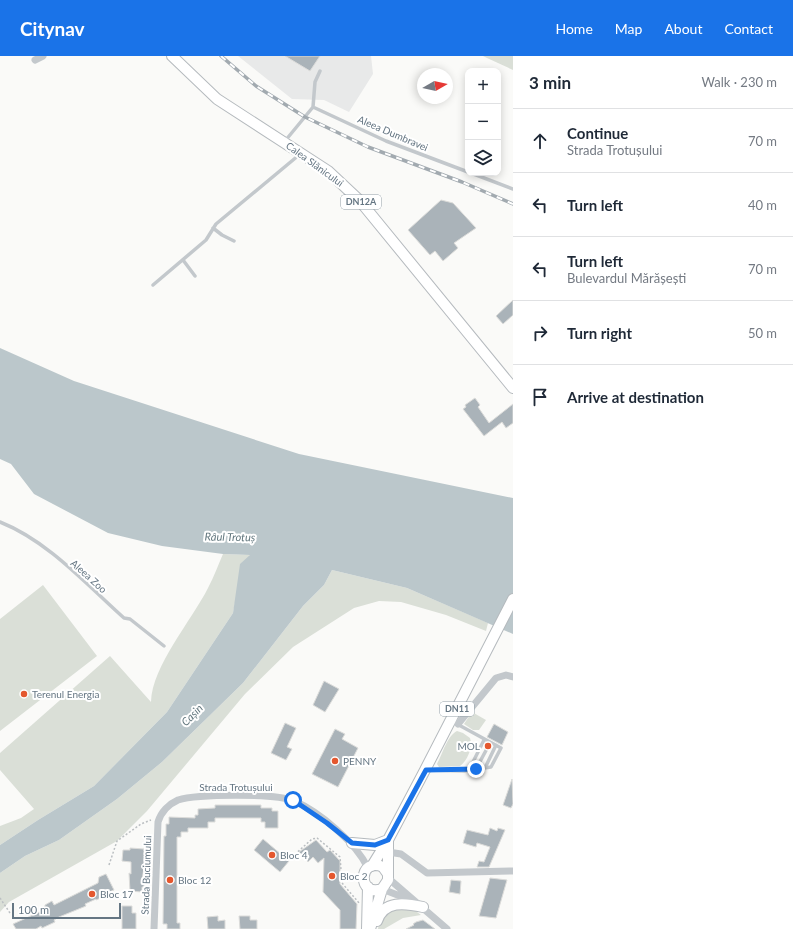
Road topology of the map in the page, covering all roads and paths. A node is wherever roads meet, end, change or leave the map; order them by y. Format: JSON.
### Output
{"nodes":[{"id":1,"x":43,"y":56,"type":"edge"},
{"id":2,"x":172,"y":56,"type":"edge"},
{"id":3,"x":35,"y":60,"type":"dead end"},
{"id":4,"x":320,"y":71,"type":"dead end"},
{"id":5,"x":313,"y":107,"type":"junction"},
{"id":6,"x":284,"y":142,"type":"junction"},
{"id":7,"x":301,"y":153,"type":"junction"},
{"id":8,"x":465,"y":171,"type":"edge"},
{"id":9,"x":479,"y":176,"type":"edge"},
{"id":10,"x":513,"y":189,"type":"edge"},
{"id":11,"x":213,"y":228,"type":"junction"},
{"id":12,"x":234,"y":241,"type":"dead end"},
{"id":13,"x":183,"y":260,"type":"junction"},
{"id":14,"x":195,"y":276,"type":"dead end"},
{"id":15,"x":154,"y":285,"type":"dead end"},
{"id":16,"x":513,"y":388,"type":"edge"},
{"id":17,"x":0,"y":522,"type":"edge"},
{"id":18,"x":513,"y":599,"type":"edge"},
{"id":19,"x":164,"y":646,"type":"dead end"},
{"id":20,"x":513,"y":677,"type":"edge"},
{"id":21,"x":455,"y":722,"type":"junction"},
{"id":22,"x":484,"y":740,"type":"junction"},
{"id":23,"x":490,"y":742,"type":"junction"},
{"id":24,"x":476,"y":769,"type":"junction"},
{"id":25,"x":426,"y":770,"type":"junction"},
{"id":26,"x":469,"y":770,"type":"junction"},
{"id":27,"x":158,"y":822,"type":"junction"},
{"id":28,"x":388,"y":840,"type":"junction"},
{"id":29,"x":352,"y":843,"type":"junction"},
{"id":30,"x":388,"y":852,"type":"junction"},
{"id":31,"x":292,"y":857,"type":"dead end"},
{"id":32,"x":109,"y":866,"type":"dead end"},
{"id":33,"x":370,"y":867,"type":"junction"},
{"id":34,"x":513,"y":871,"type":"edge"},
{"id":35,"x":388,"y":876,"type":"junction"},
{"id":36,"x":368,"y":887,"type":"junction"},
{"id":37,"x":382,"y":888,"type":"junction"},
{"id":38,"x":0,"y":898,"type":"edge"},
{"id":39,"x":419,"y":904,"type":"junction"},
{"id":40,"x":359,"y":905,"type":"dead end"},
{"id":41,"x":10,"y":913,"type":"dead end"},
{"id":42,"x":154,"y":929,"type":"edge"},
{"id":43,"x":367,"y":929,"type":"edge"},
{"id":44,"x":370,"y":929,"type":"edge"},
{"id":45,"x":375,"y":929,"type":"edge"},
{"id":46,"x":447,"y":929,"type":"edge"}],
"edges":[{"from":1,"to":3,"type":"street"},
{"from":2,"to":6,"type":"main road","name":"Calea Slănicului","number":"DN12A"},
{"from":4,"to":5,"type":"lane"},
{"from":5,"to":6,"type":"lane"},
{"from":5,"to":8,"type":"lane","name":"Aleea Dumbravei"},
{"from":6,"to":7,"type":"main road","name":"Calea Slănicului","number":"DN12A"},
{"from":7,"to":11,"type":"lane"},
{"from":7,"to":16,"type":"main road","name":"Calea Slănicului","number":"DN12A"},
{"from":9,"to":10,"type":"lane"},
{"from":11,"to":12,"type":"lane"},
{"from":11,"to":13,"type":"lane"},
{"from":13,"to":14,"type":"lane"},
{"from":13,"to":15,"type":"lane"},
{"from":17,"to":19,"type":"lane","name":"Aleea Zoo"},
{"from":18,"to":21,"type":"main road","number":"DN11"},
{"from":20,"to":21,"type":"street"},
{"from":21,"to":22,"type":"lane"},
{"from":21,"to":25,"type":"main road","number":"DN11"},
{"from":22,"to":23,"type":"lane"},
{"from":22,"to":26,"type":"lane"},
{"from":23,"to":24,"type":"lane"},
{"from":23,"to":24,"type":"lane"},
{"from":24,"to":26,"type":"lane"},
{"from":25,"to":26,"type":"lane"},
{"from":25,"to":28,"type":"main road","number":"DN11"},
{"from":27,"to":29,"type":"street","name":"Strada Trotușului"},
{"from":27,"to":32,"type":"path"},
{"from":27,"to":42,"type":"street","name":"Strada Buciumului"},
{"from":28,"to":29,"type":"main road"},
{"from":28,"to":30,"type":"main road","number":"DN11"},
{"from":28,"to":33,"type":"main road","number":"DN11"},
{"from":29,"to":33,"type":"street","name":"Strada Trotușului"},
{"from":30,"to":34,"type":"street"},
{"from":30,"to":35,"type":"main road","number":"DN11"},
{"from":31,"to":40,"type":"path"},
{"from":33,"to":35,"type":"main road"},
{"from":33,"to":36,"type":"main road"},
{"from":35,"to":37,"type":"main road"},
{"from":35,"to":39,"type":"street"},
{"from":36,"to":37,"type":"main road"},
{"from":36,"to":43,"type":"main road"},
{"from":37,"to":39,"type":"street"},
{"from":37,"to":44,"type":"main road"},
{"from":38,"to":41,"type":"path"},
{"from":39,"to":45,"type":"main road"},
{"from":39,"to":46,"type":"street"}]}
